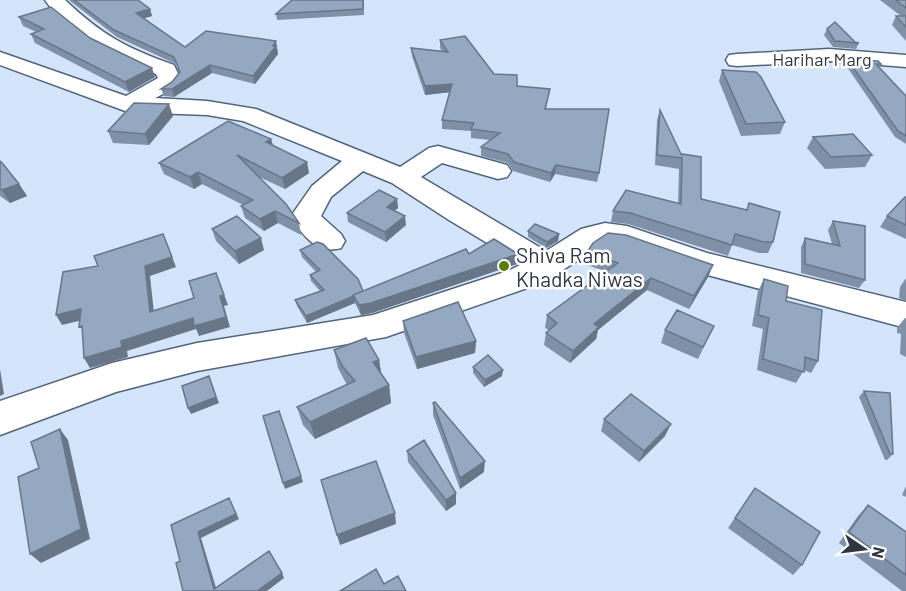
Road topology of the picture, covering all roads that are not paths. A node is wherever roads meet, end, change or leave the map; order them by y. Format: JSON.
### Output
{"nodes":[{"id":1,"x":54,"y":0,"type":"edge"},
{"id":2,"x":0,"y":58,"type":"edge"},
{"id":3,"x":737,"y":60,"type":"dead end"},
{"id":4,"x":906,"y":61,"type":"edge"},
{"id":5,"x":128,"y":105,"type":"junction"},
{"id":6,"x":360,"y":160,"type":"junction"},
{"id":7,"x":498,"y":171,"type":"dead end"},
{"id":8,"x":402,"y":177,"type":"junction"},
{"id":9,"x":330,"y":241,"type":"dead end"},
{"id":10,"x":547,"y":265,"type":"junction"},
{"id":11,"x":906,"y":315,"type":"edge"},
{"id":12,"x":0,"y":418,"type":"edge"}],
"edges":[{"from":1,"to":5,"type":"street"},
{"from":2,"to":5,"type":"street"},
{"from":3,"to":4,"type":"street","name":"Harihar Marg"},
{"from":5,"to":6,"type":"street"},
{"from":6,"to":8,"type":"street"},
{"from":6,"to":9,"type":"street"},
{"from":7,"to":8,"type":"street"},
{"from":8,"to":10,"type":"street"},
{"from":10,"to":11,"type":"street"},
{"from":10,"to":12,"type":"street"}]}
